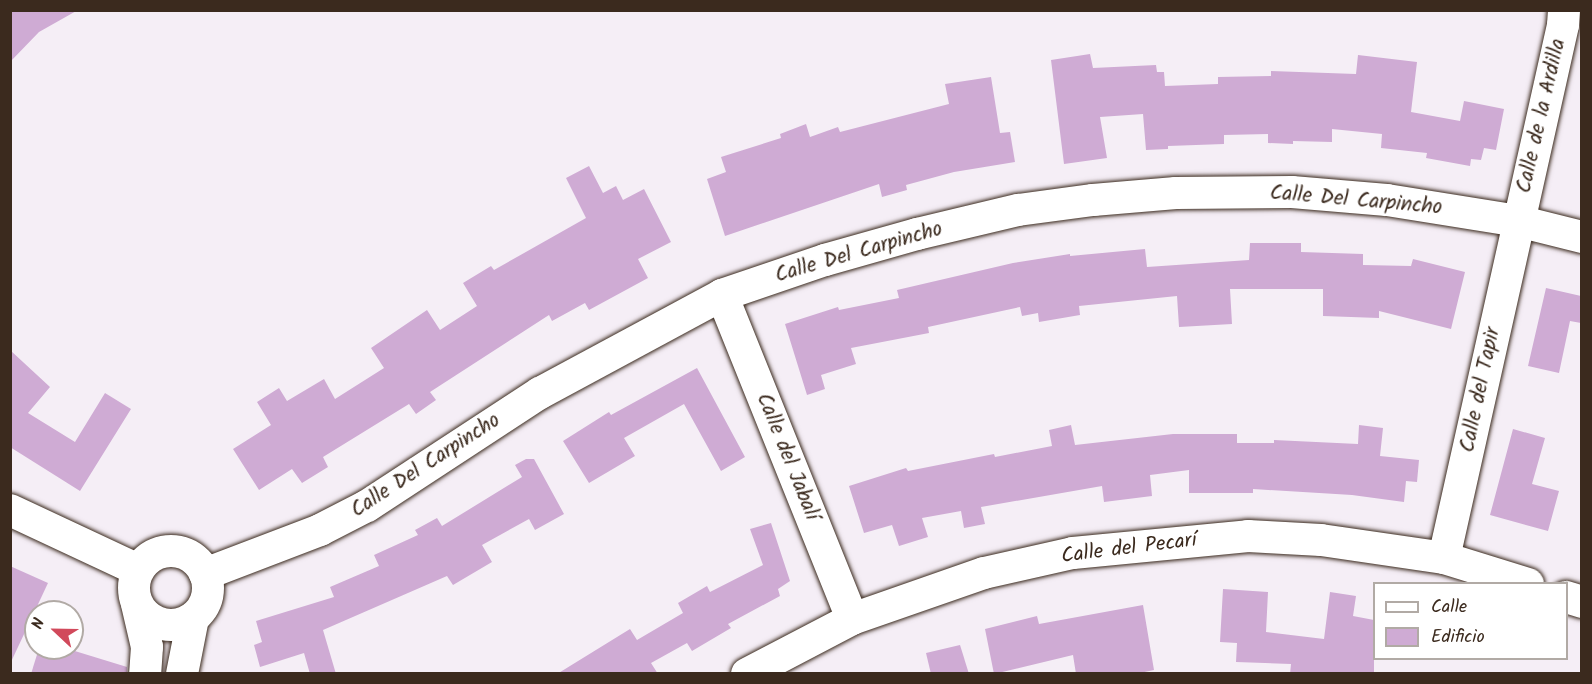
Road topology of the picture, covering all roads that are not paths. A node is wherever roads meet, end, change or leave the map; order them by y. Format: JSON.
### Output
{"nodes":[{"id":1,"x":1564,"y":10,"type":"edge"},
{"id":2,"x":1518,"y":221,"type":"junction"},
{"id":3,"x":1581,"y":237,"type":"edge"},
{"id":4,"x":722,"y":295,"type":"junction"},
{"id":5,"x":10,"y":510,"type":"edge"},
{"id":6,"x":1444,"y":558,"type":"junction"},
{"id":7,"x":138,"y":570,"type":"junction"},
{"id":8,"x":205,"y":574,"type":"junction"},
{"id":9,"x":1522,"y":582,"type":"edge"},
{"id":10,"x":137,"y":604,"type":"junction"},
{"id":11,"x":193,"y":618,"type":"junction"},
{"id":12,"x":852,"y":619,"type":"junction"},
{"id":13,"x":146,"y":674,"type":"edge"},
{"id":14,"x":182,"y":674,"type":"edge"},
{"id":15,"x":747,"y":674,"type":"edge"}],
"edges":[{"from":1,"to":2,"type":"street","name":"Calle de la Ardilla"},
{"from":2,"to":3,"type":"street","name":"Calle Del Carpincho"},
{"from":2,"to":4,"type":"street","name":"Calle Del Carpincho"},
{"from":2,"to":6,"type":"street","name":"Calle del Tapir"},
{"from":4,"to":8,"type":"street","name":"Calle Del Carpincho"},
{"from":4,"to":12,"type":"street","name":"Calle del Jabalí"},
{"from":5,"to":7,"type":"street"},
{"from":6,"to":9,"type":"street","name":"Calle del Pecarí"},
{"from":6,"to":12,"type":"street","name":"Calle del Pecarí"},
{"from":7,"to":8,"type":"street"},
{"from":7,"to":10,"type":"street"},
{"from":8,"to":11,"type":"street"},
{"from":10,"to":11,"type":"street"},
{"from":10,"to":13,"type":"street"},
{"from":11,"to":14,"type":"street"},
{"from":12,"to":15,"type":"street","name":"Calle del Pecarí"}]}
